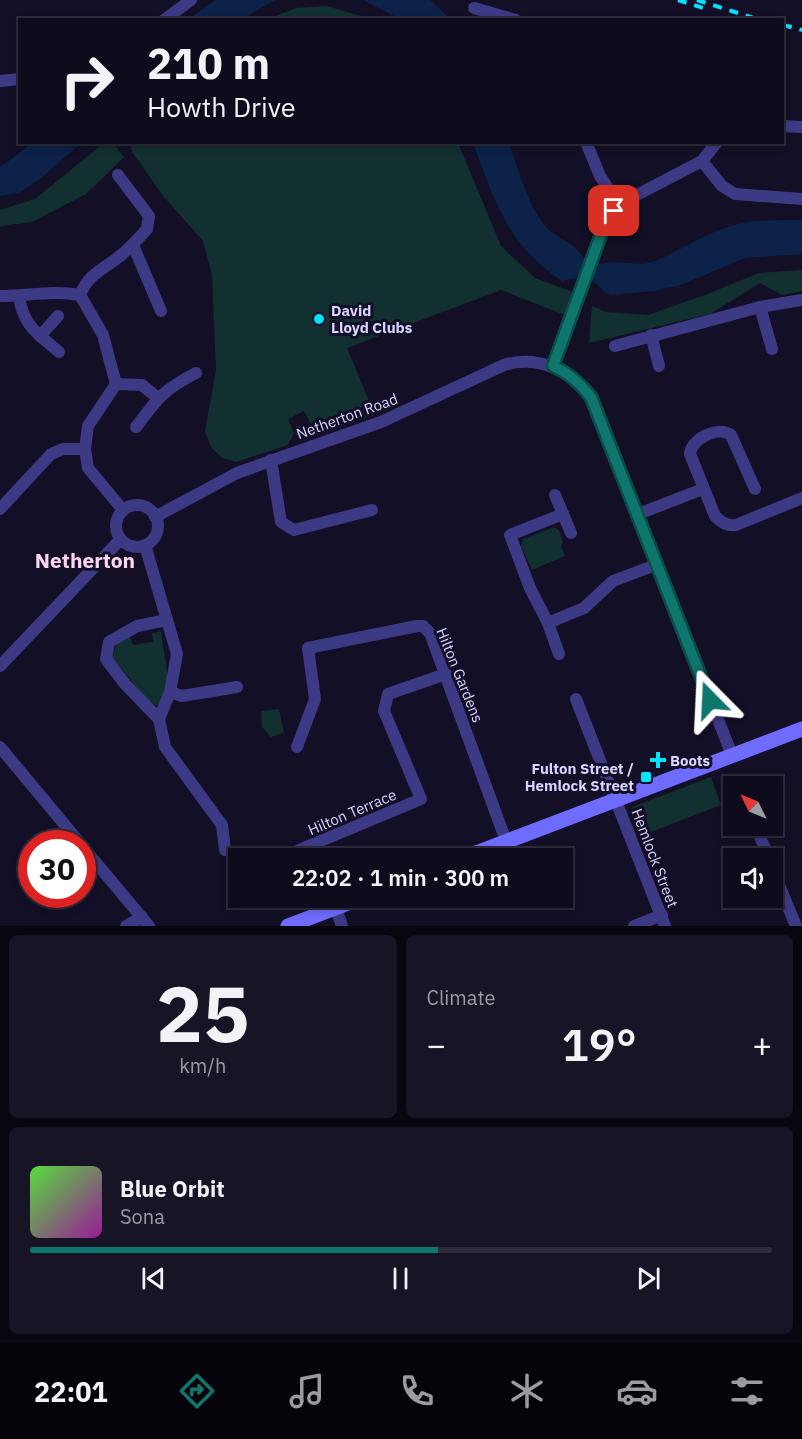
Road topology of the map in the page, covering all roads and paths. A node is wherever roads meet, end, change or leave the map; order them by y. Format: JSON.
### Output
{"nodes":[{"id":1,"x":191,"y":0,"type":"edge"},
{"id":2,"x":474,"y":8,"type":"dead end"},
{"id":3,"x":167,"y":18,"type":"edge"},
{"id":4,"x":509,"y":18,"type":"edge"},
{"id":5,"x":18,"y":79,"type":"edge"},
{"id":6,"x":0,"y":81,"type":"edge"},
{"id":7,"x":784,"y":126,"type":"edge"},
{"id":8,"x":802,"y":127,"type":"edge"},
{"id":9,"x":587,"y":144,"type":"edge"},
{"id":10,"x":715,"y":144,"type":"edge"},
{"id":11,"x":702,"y":161,"type":"junction"},
{"id":12,"x":118,"y":175,"type":"dead end"},
{"id":13,"x":802,"y":199,"type":"edge"},
{"id":14,"x":620,"y":206,"type":"junction"},
{"id":15,"x":133,"y":245,"type":"junction"},
{"id":16,"x":80,"y":295,"type":"junction"},
{"id":17,"x":0,"y":296,"type":"edge"},
{"id":18,"x":19,"y":296,"type":"junction"},
{"id":19,"x":802,"y":300,"type":"edge"},
{"id":20,"x":760,"y":307,"type":"junction"},
{"id":21,"x":161,"y":311,"type":"dead end"},
{"id":22,"x":58,"y":316,"type":"dead end"},
{"id":23,"x":651,"y":335,"type":"junction"},
{"id":24,"x":40,"y":336,"type":"junction"},
{"id":25,"x":615,"y":346,"type":"dead end"},
{"id":26,"x":772,"y":349,"type":"dead end"},
{"id":27,"x":59,"y":352,"type":"dead end"},
{"id":28,"x":553,"y":366,"type":"junction"},
{"id":29,"x":659,"y":366,"type":"dead end"},
{"id":30,"x":196,"y":374,"type":"dead end"},
{"id":31,"x":116,"y":384,"type":"junction"},
{"id":32,"x":158,"y":398,"type":"junction"},
{"id":33,"x":136,"y":427,"type":"dead end"},
{"id":34,"x":85,"y":449,"type":"junction"},
{"id":35,"x":271,"y":460,"type":"junction"},
{"id":36,"x":703,"y":489,"type":"junction"},
{"id":37,"x":755,"y":489,"type":"dead end"},
{"id":38,"x":555,"y":495,"type":"dead end"},
{"id":39,"x":802,"y":498,"type":"edge"},
{"id":40,"x":0,"y":509,"type":"edge"},
{"id":41,"x":123,"y":510,"type":"junction"},
{"id":42,"x":372,"y":510,"type":"dead end"},
{"id":43,"x":563,"y":514,"type":"junction"},
{"id":44,"x":638,"y":514,"type":"junction"},
{"id":45,"x":155,"y":518,"type":"junction"},
{"id":46,"x":571,"y":533,"type":"dead end"},
{"id":47,"x":120,"y":540,"type":"junction"},
{"id":48,"x":145,"y":545,"type":"junction"},
{"id":49,"x":658,"y":564,"type":"junction"},
{"id":50,"x":167,"y":620,"type":"junction"},
{"id":51,"x":548,"y":623,"type":"junction"},
{"id":52,"x":559,"y":654,"type":"dead end"},
{"id":53,"x":0,"y":666,"type":"edge"},
{"id":54,"x":446,"y":674,"type":"junction"},
{"id":55,"x":237,"y":687,"type":"dead end"},
{"id":56,"x":170,"y":692,"type":"junction"},
{"id":57,"x":576,"y":699,"type":"dead end"},
{"id":58,"x":159,"y":720,"type":"junction"},
{"id":59,"x":802,"y":729,"type":"edge"},
{"id":60,"x":0,"y":747,"type":"edge"},
{"id":61,"x":297,"y":747,"type":"dead end"},
{"id":62,"x":732,"y":755,"type":"junction"},
{"id":63,"x":617,"y":800,"type":"junction"},
{"id":64,"x":69,"y":830,"type":"edge"},
{"id":65,"x":506,"y":841,"type":"junction"},
{"id":66,"x":304,"y":848,"type":"edge"},
{"id":67,"x":488,"y":848,"type":"edge"},
{"id":68,"x":225,"y":850,"type":"dead end"},
{"id":69,"x":96,"y":862,"type":"edge"},
{"id":70,"x":783,"y":895,"type":"edge"},
{"id":71,"x":336,"y":908,"type":"joint"},
{"id":72,"x":663,"y":921,"type":"edge"},
{"id":73,"x":146,"y":922,"type":"edge"},
{"id":74,"x":126,"y":926,"type":"edge"},
{"id":75,"x":288,"y":926,"type":"edge"},
{"id":76,"x":342,"y":926,"type":"edge"},
{"id":77,"x":634,"y":926,"type":"edge"},
{"id":78,"x":796,"y":926,"type":"edge"}],
"edges":[{"from":1,"to":3,"type":"street"},
{"from":2,"to":4,"type":"street"},
{"from":5,"to":6,"type":"street"},
{"from":7,"to":8,"type":"street"},
{"from":9,"to":14,"type":"street"},
{"from":10,"to":11,"type":"street"},
{"from":11,"to":13,"type":"street"},
{"from":11,"to":14,"type":"street"},
{"from":12,"to":15,"type":"street"},
{"from":14,"to":28,"type":"street"},
{"from":15,"to":16,"type":"street"},
{"from":15,"to":21,"type":"street"},
{"from":16,"to":18,"type":"street"},
{"from":16,"to":31,"type":"street"},
{"from":17,"to":18,"type":"street"},
{"from":18,"to":24,"type":"street"},
{"from":19,"to":20,"type":"street"},
{"from":20,"to":23,"type":"street"},
{"from":20,"to":26,"type":"street"},
{"from":22,"to":24,"type":"street"},
{"from":23,"to":25,"type":"street"},
{"from":23,"to":29,"type":"street"},
{"from":24,"to":27,"type":"street"},
{"from":28,"to":35,"type":"street","name":"Netherton Road"},
{"from":28,"to":44,"type":"street"},
{"from":30,"to":32,"type":"street"},
{"from":31,"to":32,"type":"street"},
{"from":31,"to":34,"type":"street"},
{"from":32,"to":33,"type":"street"},
{"from":34,"to":40,"type":"street"},
{"from":34,"to":41,"type":"street"},
{"from":35,"to":42,"type":"street"},
{"from":35,"to":45,"type":"street","name":"Netherton Road"},
{"from":36,"to":37,"type":"street"},
{"from":36,"to":39,"type":"street"},
{"from":36,"to":44,"type":"street"},
{"from":38,"to":43,"type":"street"},
{"from":41,"to":45,"type":"street"},
{"from":41,"to":47,"type":"street"},
{"from":43,"to":46,"type":"street"},
{"from":43,"to":51,"type":"street"},
{"from":44,"to":49,"type":"street"},
{"from":45,"to":48,"type":"street"},
{"from":47,"to":48,"type":"street"},
{"from":47,"to":53,"type":"street"},
{"from":48,"to":50,"type":"street"},
{"from":49,"to":51,"type":"street"},
{"from":49,"to":62,"type":"street"},
{"from":50,"to":56,"type":"street"},
{"from":50,"to":58,"type":"street"},
{"from":51,"to":52,"type":"street"},
{"from":54,"to":61,"type":"street","name":"Hilton Gardens"},
{"from":54,"to":65,"type":"street","name":"Hilton Gardens"},
{"from":54,"to":66,"type":"street","name":"Hilton Terrace"},
{"from":55,"to":56,"type":"street"},
{"from":56,"to":58,"type":"street"},
{"from":57,"to":63,"type":"street","name":"Hemlock Street"},
{"from":58,"to":68,"type":"street"},
{"from":59,"to":62,"type":"street"},
{"from":60,"to":64,"type":"street"},
{"from":62,"to":63,"type":"street"},
{"from":63,"to":65,"type":"street"},
{"from":63,"to":72,"type":"street","name":"Hemlock Street"},
{"from":65,"to":67,"type":"street"},
{"from":69,"to":73,"type":"street"},
{"from":70,"to":78,"type":"street"},
{"from":71,"to":75,"type":"street"},
{"from":71,"to":76,"type":"street"},
{"from":72,"to":77,"type":"street"},
{"from":73,"to":74,"type":"street"}]}
